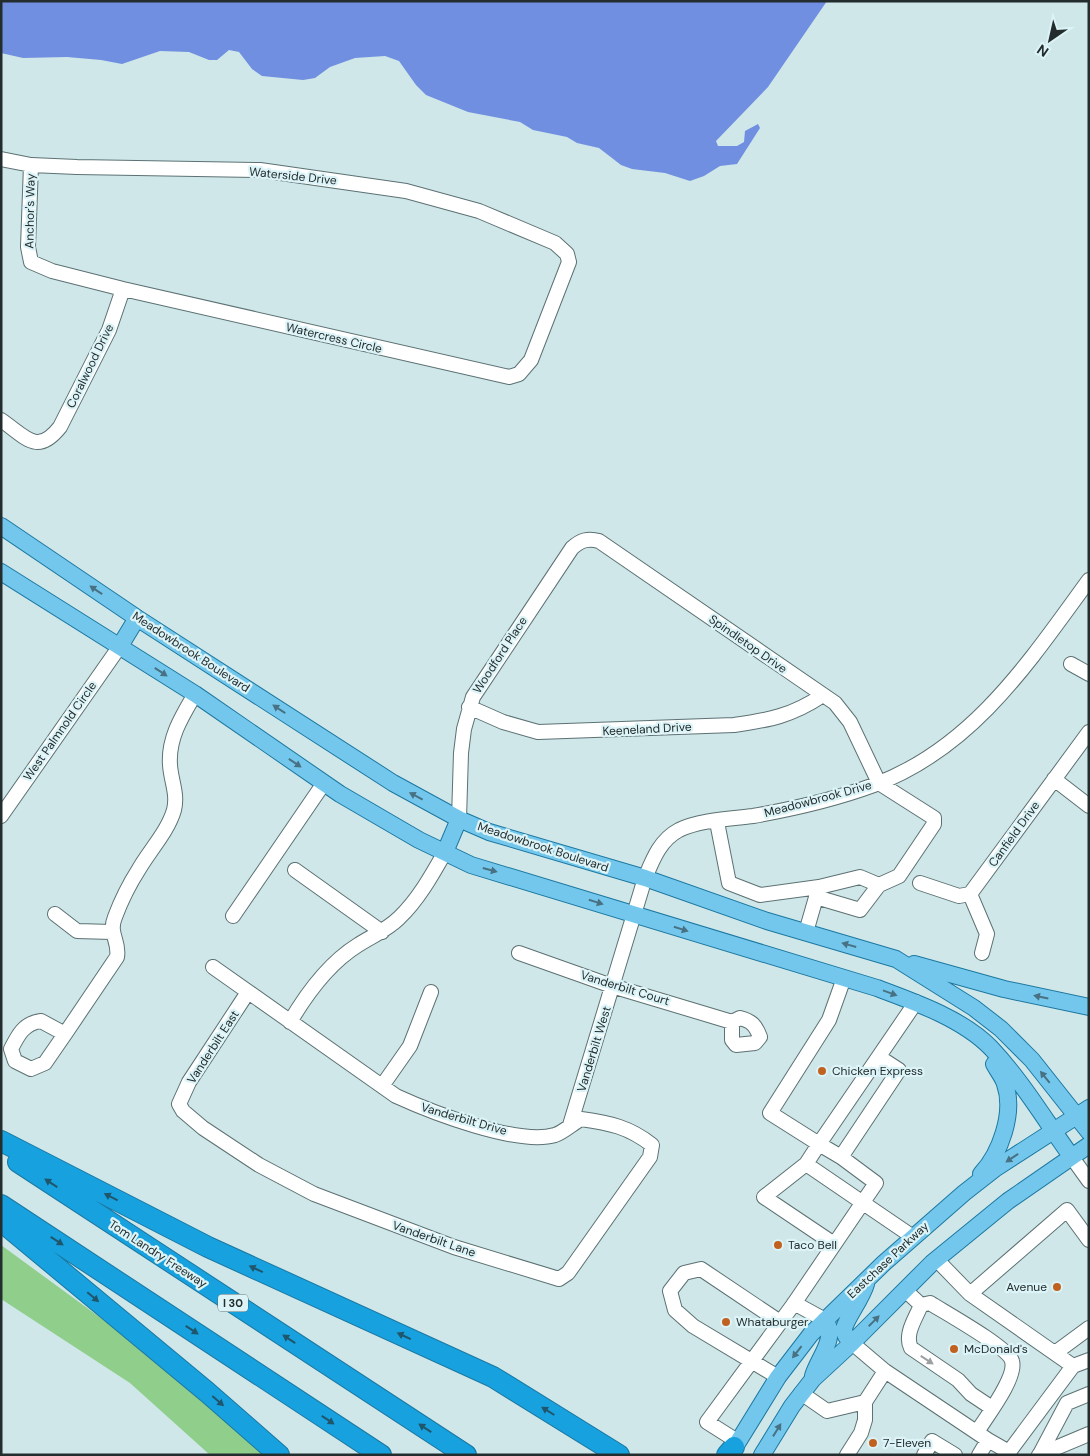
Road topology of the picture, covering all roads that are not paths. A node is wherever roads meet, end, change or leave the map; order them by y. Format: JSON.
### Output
{"nodes":[{"id":1,"x":1,"y":159,"type":"edge"},
{"id":2,"x":31,"y":165,"type":"junction"},
{"id":3,"x":29,"y":257,"type":"joint"},
{"id":4,"x":568,"y":258,"type":"joint"},
{"id":5,"x":123,"y":289,"type":"junction"},
{"id":6,"x":1,"y":420,"type":"edge"},
{"id":7,"x":1,"y":526,"type":"edge"},
{"id":8,"x":585,"y":540,"type":"joint"},
{"id":9,"x":1,"y":572,"type":"edge"},
{"id":10,"x":1089,"y":580,"type":"edge"},
{"id":11,"x":137,"y":618,"type":"junction"},
{"id":12,"x":120,"y":646,"type":"junction"},
{"id":13,"x":1071,"y":664,"type":"dead end"},
{"id":14,"x":1089,"y":674,"type":"edge"},
{"id":15,"x":195,"y":694,"type":"junction"},
{"id":16,"x":822,"y":695,"type":"junction"},
{"id":17,"x":469,"y":707,"type":"junction"},
{"id":18,"x":1089,"y":732,"type":"edge"},
{"id":19,"x":1054,"y":779,"type":"junction"},
{"id":20,"x":324,"y":783,"type":"junction"},
{"id":21,"x":879,"y":783,"type":"junction"},
{"id":22,"x":1089,"y":806,"type":"edge"},
{"id":23,"x":1,"y":816,"type":"edge"},
{"id":24,"x":459,"y":819,"type":"junction"},
{"id":25,"x":717,"y":822,"type":"junction"},
{"id":26,"x":445,"y":852,"type":"junction"},
{"id":27,"x":295,"y":870,"type":"dead end"},
{"id":28,"x":645,"y":878,"type":"junction"},
{"id":29,"x":920,"y":883,"type":"dead end"},
{"id":30,"x":879,"y":885,"type":"junction"},
{"id":31,"x":817,"y":892,"type":"junction"},
{"id":32,"x":970,"y":894,"type":"junction"},
{"id":33,"x":55,"y":914,"type":"dead end"},
{"id":34,"x":634,"y":914,"type":"junction"},
{"id":35,"x":233,"y":916,"type":"dead end"},
{"id":36,"x":112,"y":932,"type":"junction"},
{"id":37,"x":382,"y":932,"type":"junction"},
{"id":38,"x":806,"y":932,"type":"junction"},
{"id":39,"x":519,"y":953,"type":"dead end"},
{"id":40,"x":982,"y":954,"type":"dead end"},
{"id":41,"x":896,"y":959,"type":"junction"},
{"id":42,"x":213,"y":967,"type":"dead end"},
{"id":43,"x":844,"y":978,"type":"junction"},
{"id":44,"x":612,"y":986,"type":"junction"},
{"id":45,"x":248,"y":992,"type":"junction"},
{"id":46,"x":432,"y":992,"type":"dead end"},
{"id":47,"x":916,"y":1002,"type":"junction"},
{"id":48,"x":1089,"y":1007,"type":"edge"},
{"id":49,"x":290,"y":1022,"type":"junction"},
{"id":50,"x":732,"y":1022,"type":"dead end"},
{"id":51,"x":65,"y":1034,"type":"dead end"},
{"id":52,"x":981,"y":1040,"type":"junction"},
{"id":53,"x":879,"y":1057,"type":"junction"},
{"id":54,"x":382,"y":1086,"type":"junction"},
{"id":55,"x":179,"y":1104,"type":"joint"},
{"id":56,"x":1082,"y":1111,"type":"edge"},
{"id":57,"x":570,"y":1126,"type":"junction"},
{"id":58,"x":1053,"y":1131,"type":"junction"},
{"id":59,"x":1089,"y":1132,"type":"edge"},
{"id":60,"x":1,"y":1141,"type":"edge"},
{"id":61,"x":819,"y":1144,"type":"junction"},
{"id":62,"x":1089,"y":1145,"type":"edge"},
{"id":63,"x":653,"y":1150,"type":"joint"},
{"id":64,"x":1,"y":1151,"type":"edge"},
{"id":65,"x":1071,"y":1156,"type":"junction"},
{"id":66,"x":841,"y":1157,"type":"junction"},
{"id":67,"x":806,"y":1164,"type":"junction"},
{"id":68,"x":1089,"y":1181,"type":"edge"},
{"id":69,"x":964,"y":1193,"type":"junction"},
{"id":70,"x":862,"y":1202,"type":"junction"},
{"id":71,"x":1,"y":1205,"type":"edge"},
{"id":72,"x":1,"y":1221,"type":"edge"},
{"id":73,"x":913,"y":1237,"type":"junction"},
{"id":74,"x":1089,"y":1240,"type":"edge"},
{"id":75,"x":834,"y":1244,"type":"junction"},
{"id":76,"x":936,"y":1259,"type":"junction"},
{"id":77,"x":867,"y":1279,"type":"junction"},
{"id":78,"x":905,"y":1290,"type":"junction"},
{"id":79,"x":970,"y":1294,"type":"junction"},
{"id":80,"x":794,"y":1303,"type":"junction"},
{"id":81,"x":926,"y":1304,"type":"junction"},
{"id":82,"x":824,"y":1320,"type":"junction"},
{"id":83,"x":780,"y":1322,"type":"junction"},
{"id":84,"x":1089,"y":1328,"type":"edge"},
{"id":85,"x":852,"y":1343,"type":"junction"},
{"id":86,"x":1055,"y":1353,"type":"junction"},
{"id":87,"x":1089,"y":1360,"type":"edge"},
{"id":88,"x":751,"y":1362,"type":"junction"},
{"id":89,"x":1074,"y":1366,"type":"junction"},
{"id":90,"x":885,"y":1371,"type":"junction"},
{"id":91,"x":778,"y":1376,"type":"junction"},
{"id":92,"x":813,"y":1379,"type":"junction"},
{"id":93,"x":801,"y":1394,"type":"junction"},
{"id":94,"x":1089,"y":1394,"type":"edge"},
{"id":95,"x":865,"y":1402,"type":"junction"},
{"id":96,"x":994,"y":1405,"type":"junction"},
{"id":97,"x":1089,"y":1434,"type":"edge"},
{"id":98,"x":982,"y":1436,"type":"junction"},
{"id":99,"x":732,"y":1449,"type":"edge"},
{"id":100,"x":766,"y":1453,"type":"edge"},
{"id":101,"x":1009,"y":1453,"type":"edge"},
{"id":102,"x":278,"y":1455,"type":"edge"},
{"id":103,"x":381,"y":1455,"type":"edge"},
{"id":104,"x":466,"y":1455,"type":"edge"},
{"id":105,"x":618,"y":1455,"type":"edge"},
{"id":106,"x":847,"y":1455,"type":"edge"},
{"id":107,"x":924,"y":1455,"type":"edge"},
{"id":108,"x":955,"y":1455,"type":"edge"},
{"id":109,"x":979,"y":1455,"type":"edge"},
{"id":110,"x":1040,"y":1455,"type":"edge"}],
"edges":[{"from":1,"to":2,"type":"street","name":"Waterside Drive"},
{"from":2,"to":3,"type":"street","name":"Anchor's Way"},
{"from":2,"to":4,"type":"street","name":"Waterside Drive"},
{"from":3,"to":5,"type":"street","name":"Watercress Circle"},
{"from":4,"to":5,"type":"street","name":"Watercress Circle"},
{"from":5,"to":6,"type":"street","name":"Coralwood Drive"},
{"from":11,"to":7,"type":"main road","name":"Meadowbrook Boulevard","one_way":true},
{"from":8,"to":16,"type":"street","name":"Spindletop Drive"},
{"from":8,"to":17,"type":"street","name":"Woodford Place"},
{"from":9,"to":12,"type":"main road"},
{"from":10,"to":21,"type":"street","name":"Meadowbrook Drive"},
{"from":11,"to":12,"type":"main road"},
{"from":24,"to":11,"type":"main road","name":"Meadowbrook Boulevard","one_way":true},
{"from":12,"to":15,"type":"main road","one_way":true},
{"from":12,"to":23,"type":"street","name":"West Palmnold Circle"},
{"from":13,"to":14,"type":"street"},
{"from":15,"to":20,"type":"main road","one_way":true},
{"from":15,"to":36,"type":"street"},
{"from":16,"to":17,"type":"street","name":"Keeneland Drive"},
{"from":16,"to":21,"type":"street","name":"Spindletop Drive"},
{"from":17,"to":24,"type":"street","name":"Woodford Place"},
{"from":18,"to":19,"type":"street","name":"Canfield Drive"},
{"from":19,"to":22,"type":"street"},
{"from":19,"to":32,"type":"street","name":"Canfield Drive"},
{"from":20,"to":26,"type":"main road"},
{"from":20,"to":35,"type":"street"},
{"from":21,"to":25,"type":"street","name":"Meadowbrook Drive"},
{"from":21,"to":30,"type":"street"},
{"from":24,"to":26,"type":"main road"},
{"from":24,"to":28,"type":"main road","name":"Meadowbrook Boulevard"},
{"from":25,"to":28,"type":"street","name":"Meadowbrook Drive"},
{"from":25,"to":31,"type":"street"},
{"from":26,"to":34,"type":"main road","one_way":true},
{"from":26,"to":37,"type":"street"},
{"from":27,"to":37,"type":"street"},
{"from":28,"to":34,"type":"street","name":"Meadowbrook Drive"},
{"from":28,"to":38,"type":"main road","name":"Meadowbrook Boulevard"},
{"from":29,"to":32,"type":"street"},
{"from":30,"to":31,"type":"street"},
{"from":30,"to":31,"type":"street"},
{"from":31,"to":38,"type":"street"},
{"from":32,"to":40,"type":"street"},
{"from":33,"to":36,"type":"street"},
{"from":34,"to":43,"type":"main road","one_way":true},
{"from":34,"to":44,"type":"street","name":"Vanderbilt West"},
{"from":36,"to":51,"type":"street"},
{"from":37,"to":49,"type":"street"},
{"from":41,"to":38,"type":"main road","name":"Meadowbrook Boulevard","one_way":true},
{"from":39,"to":44,"type":"street","name":"Vanderbilt Court"},
{"from":48,"to":41,"type":"main road","one_way":true},
{"from":56,"to":41,"type":"main road","name":"Meadowbrook Boulevard","one_way":true},
{"from":42,"to":45,"type":"street","name":"Vanderbilt Drive"},
{"from":43,"to":47,"type":"main road","one_way":true},
{"from":43,"to":61,"type":"street"},
{"from":44,"to":50,"type":"street","name":"Vanderbilt Court"},
{"from":44,"to":57,"type":"street","name":"Vanderbilt West"},
{"from":45,"to":49,"type":"street","name":"Vanderbilt Drive"},
{"from":45,"to":55,"type":"street","name":"Vanderbilt East"},
{"from":46,"to":54,"type":"street"},
{"from":47,"to":52,"type":"main road"},
{"from":47,"to":53,"type":"street"},
{"from":49,"to":54,"type":"street","name":"Vanderbilt Drive"},
{"from":52,"to":58,"type":"main road"},
{"from":52,"to":69,"type":"main road"},
{"from":53,"to":61,"type":"street"},
{"from":53,"to":66,"type":"street"},
{"from":54,"to":57,"type":"street","name":"Vanderbilt Drive"},
{"from":55,"to":63,"type":"street","name":"Vanderbilt Lane"},
{"from":56,"to":58,"type":"main road","name":"Eastchase Parkway"},
{"from":56,"to":59,"type":"main road","name":"Meadowbrook Boulevard"},
{"from":57,"to":63,"type":"street","name":"Vanderbilt Drive"},
{"from":58,"to":65,"type":"main road"},
{"from":58,"to":69,"type":"main road","name":"Eastchase Parkway","one_way":true},
{"from":105,"to":60,"type":"highway","one_way":true},
{"from":61,"to":66,"type":"street"},
{"from":61,"to":67,"type":"street"},
{"from":62,"to":65,"type":"main road"},
{"from":104,"to":64,"type":"highway","name":"Tom Landry Freeway","number":"I 30","one_way":true},
{"from":65,"to":68,"type":"street"},
{"from":65,"to":76,"type":"main road"},
{"from":66,"to":70,"type":"street"},
{"from":67,"to":70,"type":"street"},
{"from":67,"to":75,"type":"street"},
{"from":69,"to":73,"type":"main road","name":"Eastchase Parkway"},
{"from":70,"to":73,"type":"street"},
{"from":70,"to":75,"type":"street"},
{"from":71,"to":103,"type":"highway","one_way":true},
{"from":72,"to":102,"type":"highway","one_way":true},
{"from":73,"to":77,"type":"main road","name":"Eastchase Parkway"},
{"from":74,"to":79,"type":"street"},
{"from":75,"to":80,"type":"street"},
{"from":76,"to":78,"type":"main road"},
{"from":76,"to":79,"type":"street"},
{"from":77,"to":82,"type":"main road","name":"Eastchase Parkway"},
{"from":77,"to":85,"type":"main road"},
{"from":78,"to":81,"type":"street"},
{"from":85,"to":78,"type":"main road","one_way":true},
{"from":79,"to":86,"type":"street"},
{"from":80,"to":82,"type":"street"},
{"from":80,"to":83,"type":"street"},
{"from":81,"to":96,"type":"street","one_way":true},
{"from":81,"to":96,"type":"street"},
{"from":82,"to":91,"type":"main road","name":"Eastchase Parkway","one_way":true},
{"from":82,"to":92,"type":"main road"},
{"from":83,"to":88,"type":"street"},
{"from":83,"to":88,"type":"street"},
{"from":84,"to":86,"type":"street"},
{"from":85,"to":90,"type":"street"},
{"from":85,"to":92,"type":"main road"},
{"from":86,"to":89,"type":"street"},
{"from":87,"to":89,"type":"street"},
{"from":88,"to":91,"type":"street"},
{"from":88,"to":99,"type":"street"},
{"from":89,"to":101,"type":"street"},
{"from":90,"to":95,"type":"street"},
{"from":90,"to":98,"type":"street"},
{"from":91,"to":99,"type":"main road","name":"Eastchase Parkway"},
{"from":92,"to":93,"type":"main road"},
{"from":93,"to":95,"type":"street"},
{"from":100,"to":93,"type":"main road","one_way":true},
{"from":94,"to":110,"type":"street"},
{"from":95,"to":106,"type":"street"},
{"from":96,"to":98,"type":"street"},
{"from":97,"to":110,"type":"street"},
{"from":98,"to":101,"type":"street"},
{"from":98,"to":109,"type":"street"},
{"from":107,"to":108,"type":"street"}]}
